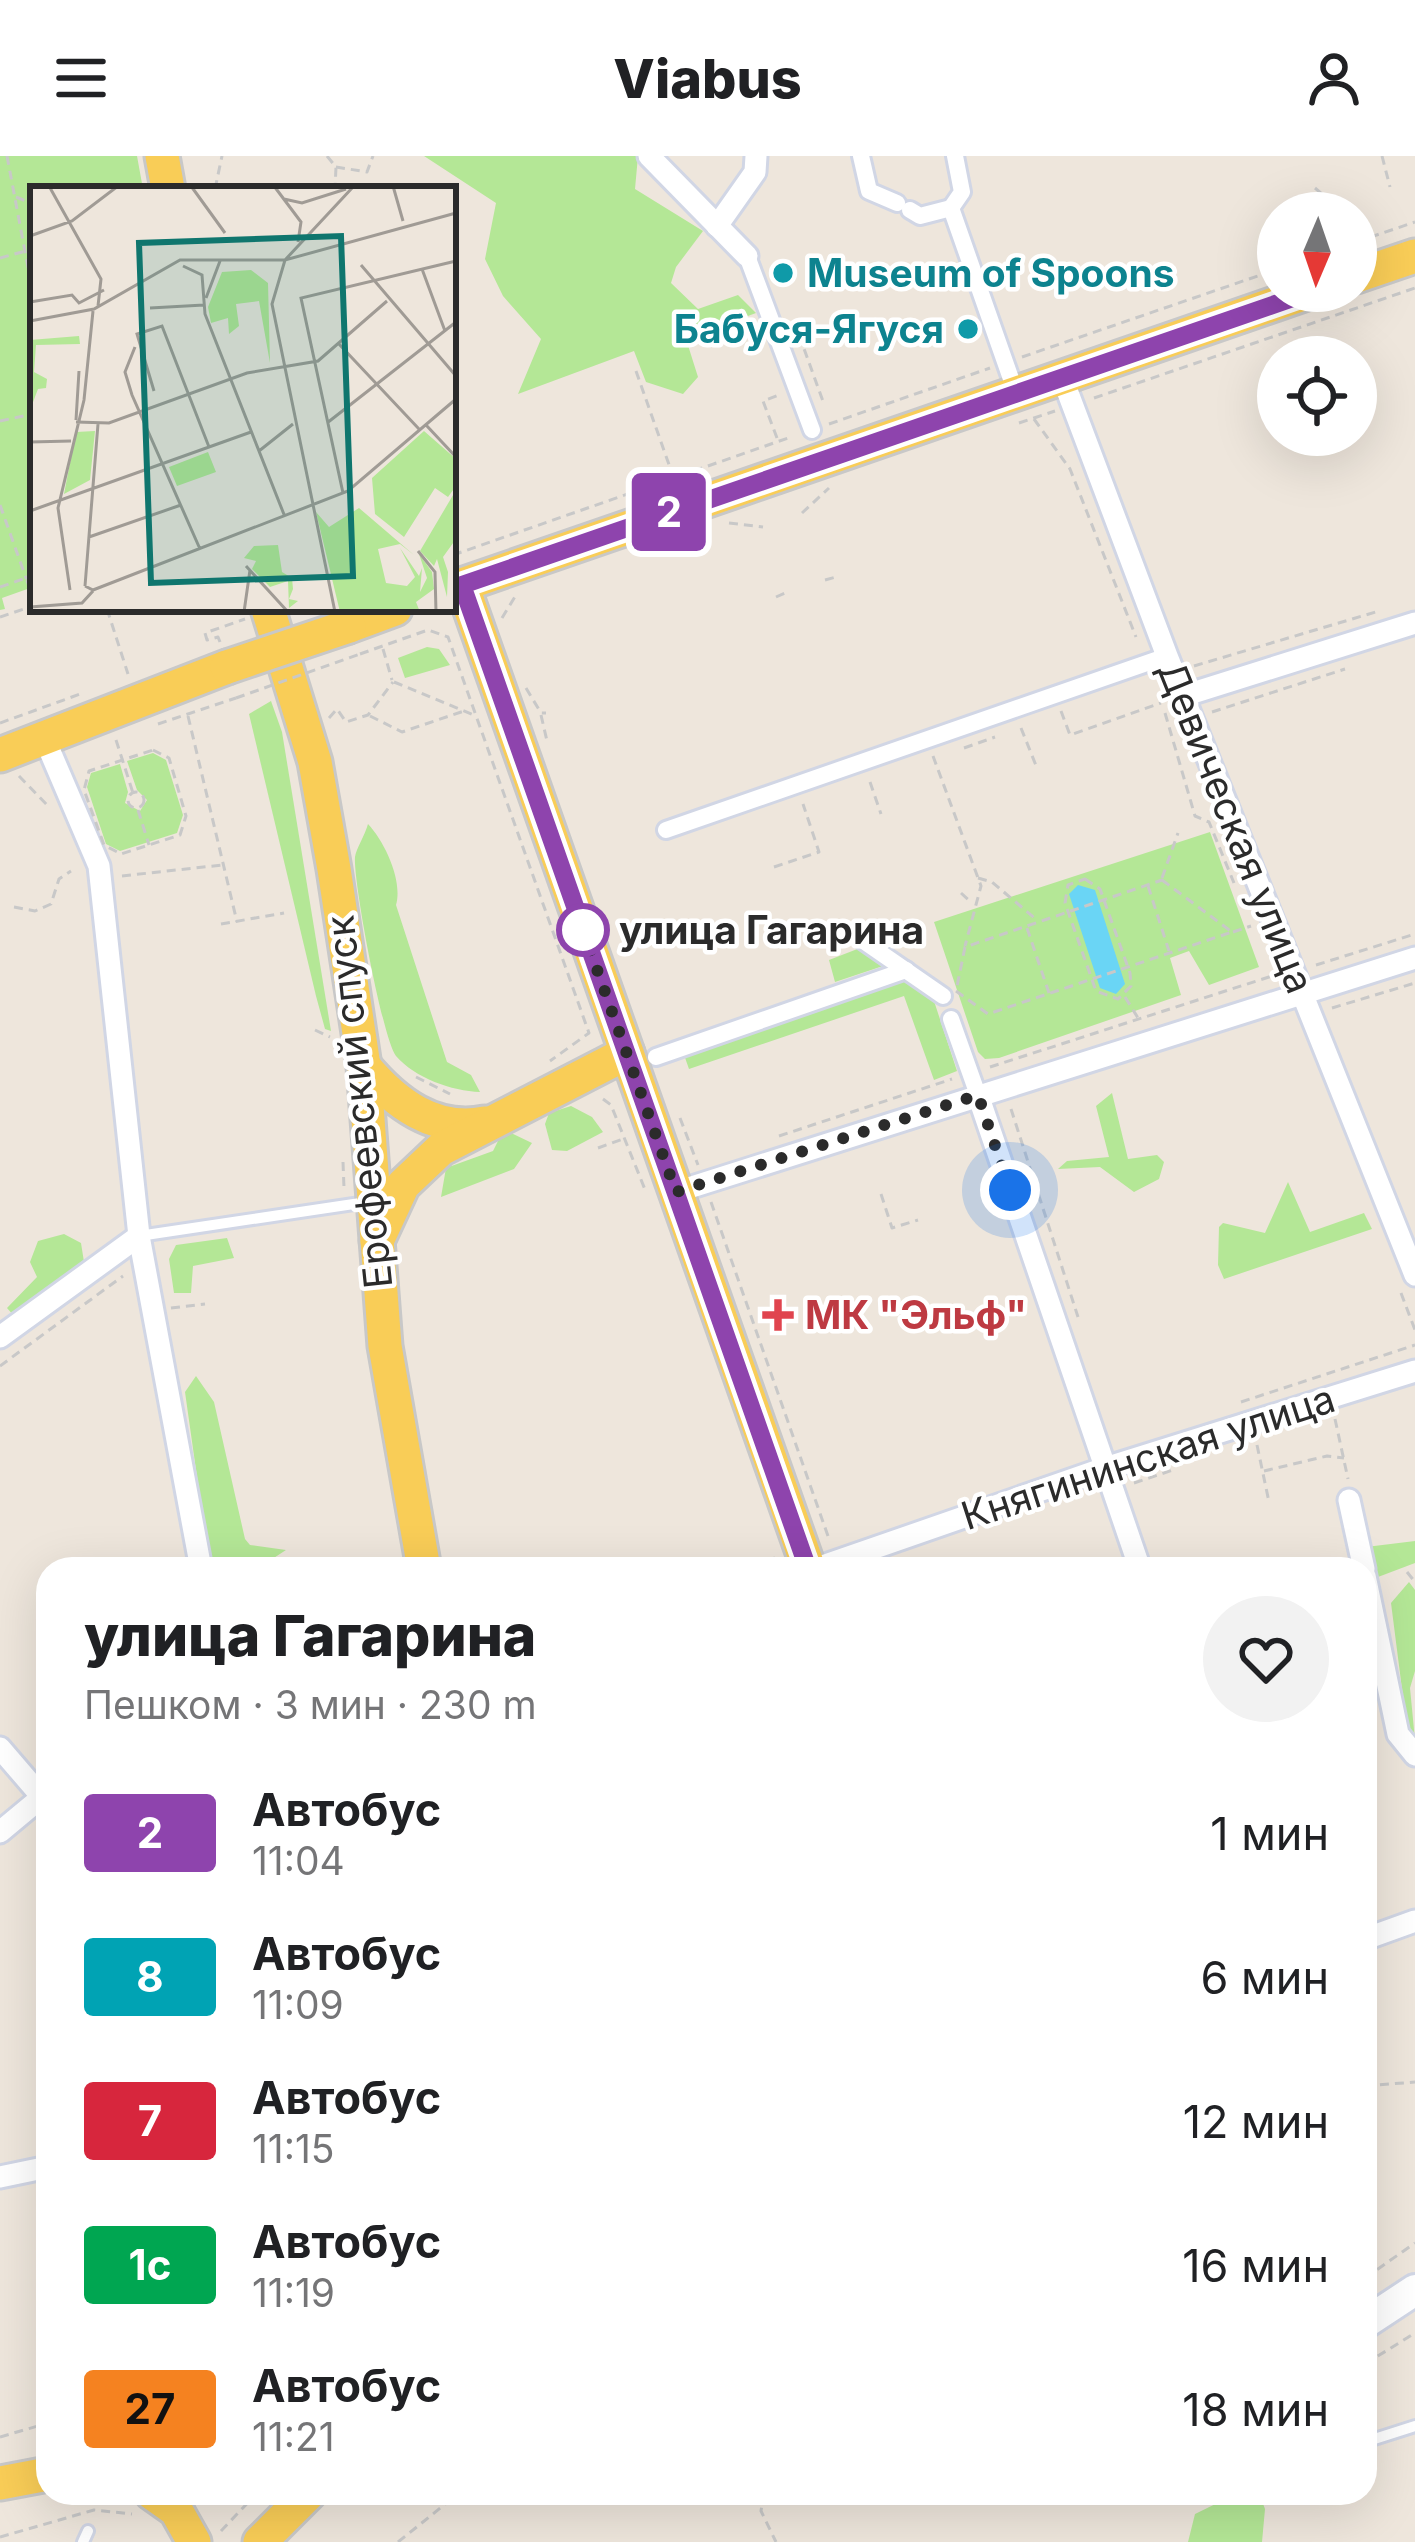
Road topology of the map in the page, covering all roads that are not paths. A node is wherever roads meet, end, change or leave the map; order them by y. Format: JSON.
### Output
{"nodes":[{"id":1,"x":161,"y":156,"type":"edge"},
{"id":2,"x":649,"y":156,"type":"edge"},
{"id":3,"x":756,"y":156,"type":"edge"},
{"id":4,"x":861,"y":156,"type":"edge"},
{"id":5,"x":955,"y":156,"type":"edge"},
{"id":6,"x":167,"y":186,"type":"edge"},
{"id":7,"x":951,"y":208,"type":"junction"},
{"id":8,"x":717,"y":226,"type":"junction"},
{"id":9,"x":1406,"y":234,"type":"edge"},
{"id":10,"x":747,"y":256,"type":"joint"},
{"id":11,"x":1377,"y":258,"type":"edge"},
{"id":12,"x":1257,"y":310,"type":"edge"},
{"id":13,"x":1062,"y":377,"type":"junction"},
{"id":14,"x":1018,"y":391,"type":"junction"},
{"id":15,"x":812,"y":430,"type":"road end"},
{"id":16,"x":456,"y":576,"type":"edge"},
{"id":17,"x":391,"y":612,"type":"edge"},
{"id":18,"x":265,"y":622,"type":"edge"},
{"id":19,"x":1415,"y":622,"type":"edge"},
{"id":20,"x":1167,"y":656,"type":"junction"},
{"id":21,"x":1183,"y":696,"type":"junction"},
{"id":22,"x":43,"y":735,"type":"junction"},
{"id":23,"x":7,"y":764,"type":"edge"},
{"id":24,"x":666,"y":830,"type":"dead end"},
{"id":25,"x":862,"y":940,"type":"dead end"},
{"id":26,"x":1415,"y":958,"type":"edge"},
{"id":27,"x":906,"y":970,"type":"junction"},
{"id":28,"x":943,"y":996,"type":"dead end"},
{"id":29,"x":1307,"y":1004,"type":"junction"},
{"id":30,"x":951,"y":1019,"type":"dead end"},
{"id":31,"x":642,"y":1055,"type":"junction"},
{"id":32,"x":364,"y":1066,"type":"junction"},
{"id":33,"x":974,"y":1084,"type":"junction"},
{"id":34,"x":487,"y":1122,"type":"junction"},
{"id":35,"x":677,"y":1192,"type":"junction"},
{"id":36,"x":357,"y":1203,"type":"junction"},
{"id":37,"x":139,"y":1236,"type":"junction"},
{"id":38,"x":374,"y":1248,"type":"junction"},
{"id":39,"x":1415,"y":1275,"type":"edge"},
{"id":40,"x":0,"y":1337,"type":"edge"},
{"id":41,"x":1415,"y":1371,"type":"edge"},
{"id":42,"x":1105,"y":1468,"type":"junction"},
{"id":43,"x":1349,"y":1500,"type":"road end"},
{"id":44,"x":199,"y":1557,"type":"edge"},
{"id":45,"x":422,"y":1557,"type":"edge"},
{"id":46,"x":797,"y":1557,"type":"edge"},
{"id":47,"x":825,"y":1557,"type":"edge"},
{"id":48,"x":1136,"y":1557,"type":"edge"},
{"id":49,"x":1361,"y":1557,"type":"edge"},
{"id":50,"x":1377,"y":1634,"type":"edge"},
{"id":51,"x":0,"y":1748,"type":"edge"},
{"id":52,"x":1415,"y":1755,"type":"edge"},
{"id":53,"x":36,"y":1786,"type":"edge"},
{"id":54,"x":36,"y":1802,"type":"edge"},
{"id":55,"x":0,"y":1832,"type":"edge"},
{"id":56,"x":1415,"y":1921,"type":"edge"},
{"id":57,"x":1377,"y":1935,"type":"edge"},
{"id":58,"x":36,"y":2170,"type":"edge"},
{"id":59,"x":0,"y":2177,"type":"edge"},
{"id":60,"x":1415,"y":2290,"type":"edge"},
{"id":61,"x":1377,"y":2315,"type":"edge"},
{"id":62,"x":1415,"y":2426,"type":"edge"},
{"id":63,"x":1377,"y":2438,"type":"edge"},
{"id":64,"x":169,"y":2505,"type":"edge"},
{"id":65,"x":298,"y":2505,"type":"edge"},
{"id":66,"x":302,"y":2505,"type":"edge"},
{"id":67,"x":194,"y":2542,"type":"edge"},
{"id":68,"x":260,"y":2542,"type":"edge"},
{"id":69,"x":284,"y":2542,"type":"edge"}],
"edges":[{"from":1,"to":6,"type":"main road"},
{"from":2,"to":8,"type":"street"},
{"from":3,"to":8,"type":"street"},
{"from":4,"to":7,"type":"street"},
{"from":5,"to":7,"type":"street"},
{"from":7,"to":14,"type":"street"},
{"from":8,"to":10,"type":"street"},
{"from":9,"to":11,"type":"main road"},
{"from":10,"to":15,"type":"street"},
{"from":12,"to":13,"type":"main road"},
{"from":13,"to":14,"type":"main road"},
{"from":13,"to":20,"type":"street","name":"Девическая улица"},
{"from":14,"to":16,"type":"main road"},
{"from":16,"to":31,"type":"main road"},
{"from":17,"to":22,"type":"main road","bridge":true},
{"from":18,"to":32,"type":"main road","name":"Ерофеевский спуск"},
{"from":19,"to":21,"type":"street"},
{"from":20,"to":21,"type":"street","name":"Девическая улица"},
{"from":20,"to":24,"type":"street"},
{"from":21,"to":29,"type":"street","name":"Девическая улица"},
{"from":22,"to":23,"type":"main road"},
{"from":22,"to":37,"type":"street"},
{"from":25,"to":27,"type":"street"},
{"from":26,"to":29,"type":"street"},
{"from":27,"to":28,"type":"street"},
{"from":27,"to":31,"type":"street"},
{"from":29,"to":33,"type":"street"},
{"from":29,"to":39,"type":"street","name":"Девическая улица"},
{"from":30,"to":33,"type":"street"},
{"from":31,"to":34,"type":"main road"},
{"from":31,"to":35,"type":"main road"},
{"from":32,"to":34,"type":"main road"},
{"from":32,"to":36,"type":"main road","name":"Ерофеевский спуск"},
{"from":33,"to":35,"type":"street"},
{"from":33,"to":42,"type":"street"},
{"from":34,"to":38,"type":"main road"},
{"from":35,"to":46,"type":"main road"},
{"from":36,"to":37,"type":"lane"},
{"from":36,"to":38,"type":"main road","name":"Ерофеевский спуск"},
{"from":37,"to":40,"type":"street"},
{"from":37,"to":44,"type":"street"},
{"from":38,"to":45,"type":"main road","name":"Ерофеевский спуск"},
{"from":41,"to":42,"type":"street","name":"Княгининская улица"},
{"from":42,"to":47,"type":"street","name":"Княгининская улица"},
{"from":42,"to":48,"type":"street"},
{"from":43,"to":49,"type":"street"},
{"from":50,"to":52,"type":"street"},
{"from":51,"to":53,"type":"street"},
{"from":54,"to":55,"type":"street"},
{"from":56,"to":57,"type":"street"},
{"from":58,"to":59,"type":"street"},
{"from":60,"to":61,"type":"main road"},
{"from":62,"to":63,"type":"lane"},
{"from":64,"to":67,"type":"main road"},
{"from":65,"to":68,"type":"main road"},
{"from":66,"to":69,"type":"main road"}]}
